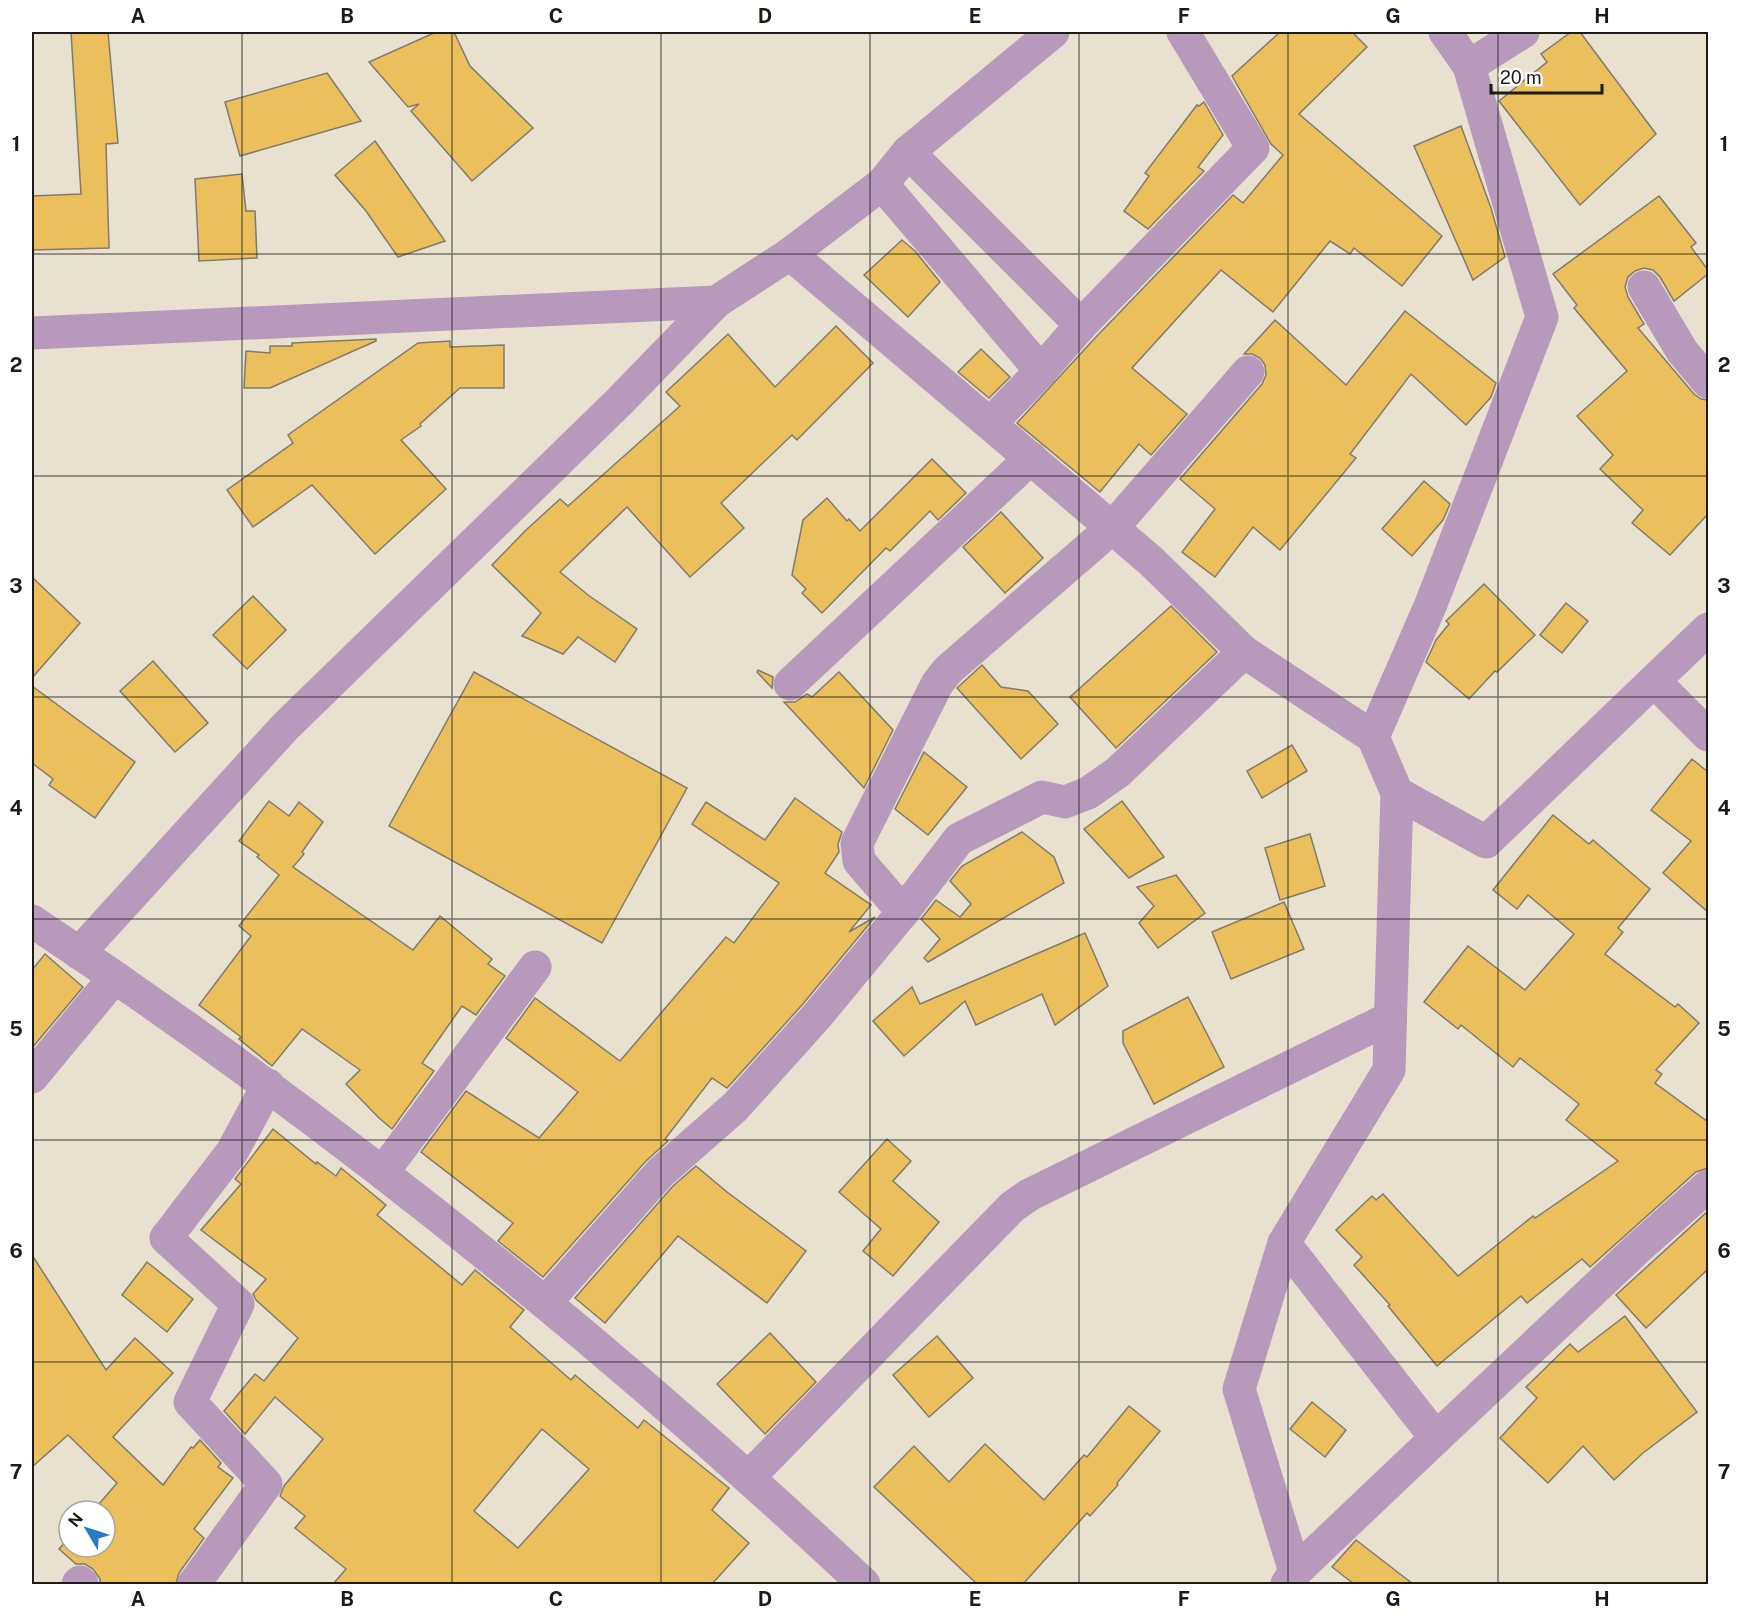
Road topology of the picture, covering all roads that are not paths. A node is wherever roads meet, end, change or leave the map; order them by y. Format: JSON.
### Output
{"nodes":[{"id":1,"x":1053,"y":32,"type":"edge"},
{"id":2,"x":1184,"y":32,"type":"edge"},
{"id":3,"x":1445,"y":32,"type":"edge"},
{"id":4,"x":1523,"y":32,"type":"edge"},
{"id":5,"x":1469,"y":66,"type":"junction"},
{"id":6,"x":908,"y":152,"type":"junction"},
{"id":7,"x":882,"y":184,"type":"junction"},
{"id":8,"x":790,"y":254,"type":"junction"},
{"id":9,"x":1644,"y":287,"type":"dead end"},
{"id":10,"x":716,"y":302,"type":"junction"},
{"id":11,"x":1081,"y":325,"type":"junction"},
{"id":12,"x":32,"y":333,"type":"edge"},
{"id":13,"x":1041,"y":372,"type":"junction"},
{"id":14,"x":1248,"y":372,"type":"dead end"},
{"id":15,"x":1708,"y":382,"type":"edge"},
{"id":16,"x":991,"y":423,"type":"junction"},
{"id":17,"x":1032,"y":458,"type":"junction"},
{"id":18,"x":1113,"y":527,"type":"junction"},
{"id":19,"x":1708,"y":629,"type":"edge"},
{"id":20,"x":1244,"y":652,"type":"junction"},
{"id":21,"x":1654,"y":681,"type":"junction"},
{"id":22,"x":790,"y":684,"type":"dead end"},
{"id":23,"x":1708,"y":735,"type":"edge"},
{"id":24,"x":1373,"y":737,"type":"junction"},
{"id":25,"x":1397,"y":793,"type":"junction"},
{"id":26,"x":903,"y":912,"type":"junction"},
{"id":27,"x":32,"y":921,"type":"edge"},
{"id":28,"x":79,"y":953,"type":"junction"},
{"id":29,"x":535,"y":967,"type":"dead end"},
{"id":30,"x":114,"y":978,"type":"junction"},
{"id":31,"x":1390,"y":1018,"type":"junction"},
{"id":32,"x":32,"y":1077,"type":"edge"},
{"id":33,"x":268,"y":1084,"type":"junction"},
{"id":34,"x":383,"y":1172,"type":"junction"},
{"id":35,"x":1708,"y":1186,"type":"edge"},
{"id":36,"x":1284,"y":1243,"type":"junction"},
{"id":37,"x":546,"y":1302,"type":"junction"},
{"id":38,"x":1436,"y":1438,"type":"junction"},
{"id":39,"x":749,"y":1478,"type":"junction"},
{"id":40,"x":1291,"y":1578,"type":"edge"},
{"id":41,"x":194,"y":1584,"type":"edge"},
{"id":42,"x":864,"y":1584,"type":"edge"}],
"edges":[{"from":1,"to":6,"type":"street"},
{"from":2,"to":11,"type":"street"},
{"from":3,"to":5,"type":"street"},
{"from":4,"to":5,"type":"street"},
{"from":5,"to":24,"type":"street"},
{"from":6,"to":7,"type":"street"},
{"from":6,"to":11,"type":"street"},
{"from":7,"to":8,"type":"street"},
{"from":7,"to":13,"type":"street"},
{"from":8,"to":10,"type":"street"},
{"from":8,"to":16,"type":"street"},
{"from":9,"to":15,"type":"street"},
{"from":10,"to":12,"type":"street"},
{"from":10,"to":28,"type":"street"},
{"from":11,"to":13,"type":"street"},
{"from":13,"to":16,"type":"street"},
{"from":14,"to":18,"type":"street"},
{"from":16,"to":17,"type":"street"},
{"from":17,"to":18,"type":"street"},
{"from":17,"to":22,"type":"street"},
{"from":18,"to":20,"type":"street"},
{"from":18,"to":26,"type":"street"},
{"from":19,"to":21,"type":"street"},
{"from":20,"to":24,"type":"street"},
{"from":20,"to":26,"type":"street"},
{"from":21,"to":23,"type":"street"},
{"from":21,"to":25,"type":"street"},
{"from":24,"to":25,"type":"street"},
{"from":25,"to":31,"type":"street"},
{"from":26,"to":37,"type":"street"},
{"from":27,"to":28,"type":"street"},
{"from":28,"to":30,"type":"street"},
{"from":29,"to":34,"type":"street"},
{"from":30,"to":32,"type":"street"},
{"from":30,"to":33,"type":"street"},
{"from":31,"to":36,"type":"street"},
{"from":31,"to":39,"type":"street"},
{"from":33,"to":34,"type":"street"},
{"from":33,"to":41,"type":"street"},
{"from":34,"to":37,"type":"street"},
{"from":35,"to":38,"type":"street"},
{"from":36,"to":38,"type":"street"},
{"from":36,"to":40,"type":"street"},
{"from":37,"to":39,"type":"street"},
{"from":38,"to":40,"type":"street"},
{"from":39,"to":42,"type":"street"}]}
